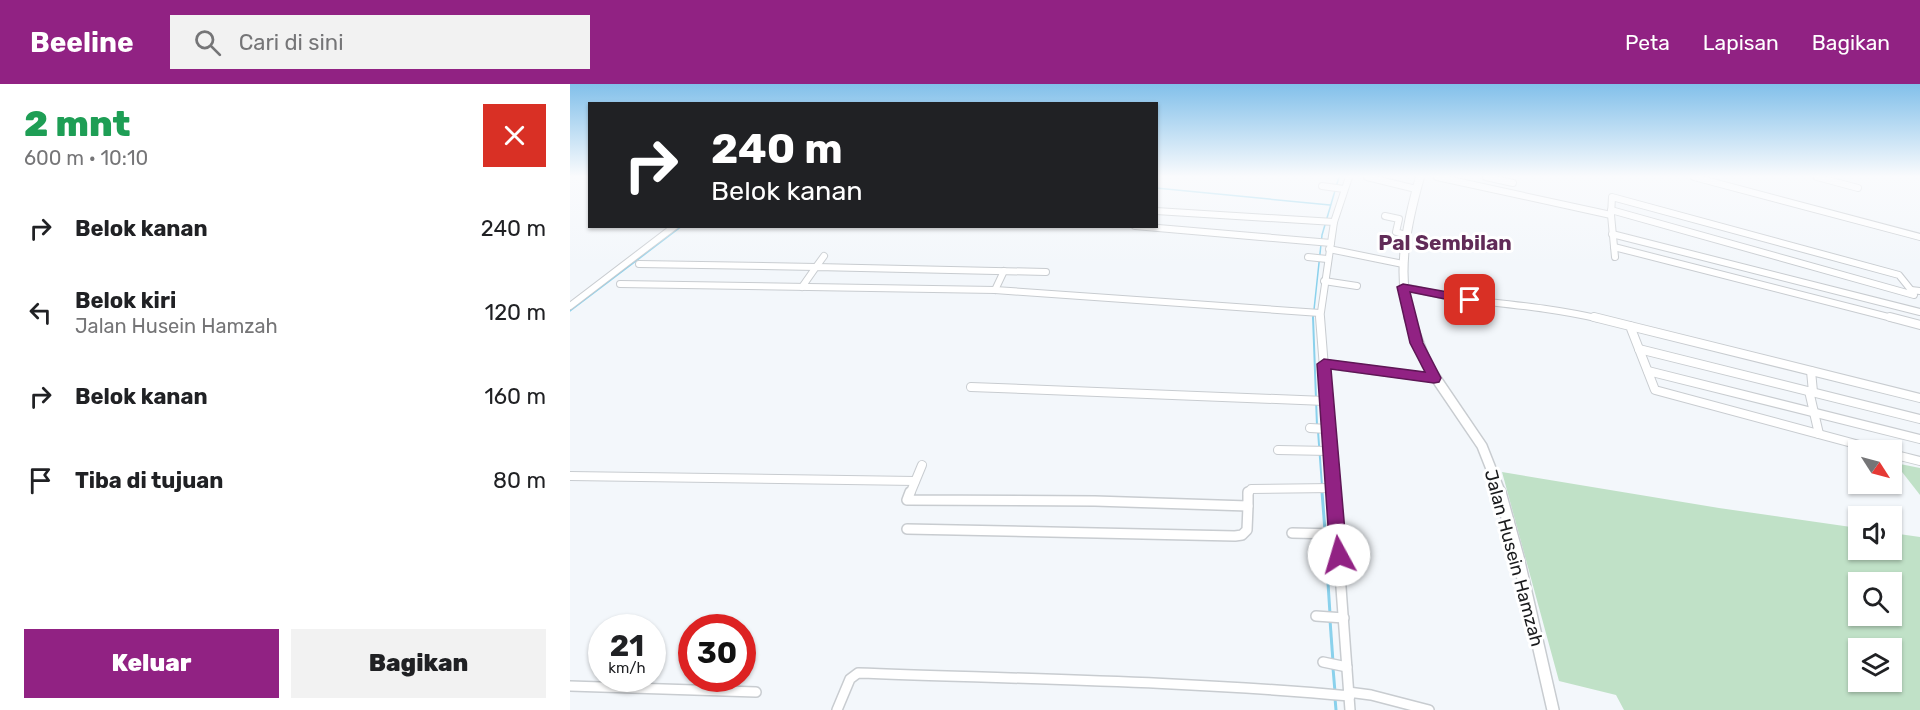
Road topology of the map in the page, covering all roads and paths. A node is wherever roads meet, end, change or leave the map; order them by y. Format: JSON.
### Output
{"nodes":[{"id":1,"x":1337,"y":206,"type":"edge"},
{"id":2,"x":1412,"y":206,"type":"edge"},
{"id":3,"x":1578,"y":206,"type":"edge"},
{"id":4,"x":1611,"y":206,"type":"edge"},
{"id":5,"x":1646,"y":206,"type":"edge"},
{"id":6,"x":1804,"y":206,"type":"edge"},
{"id":7,"x":1158,"y":211,"type":"edge"},
{"id":8,"x":1611,"y":213,"type":"junction"},
{"id":9,"x":1385,"y":216,"type":"dead end"},
{"id":10,"x":1333,"y":222,"type":"junction"},
{"id":11,"x":672,"y":228,"type":"edge"},
{"id":12,"x":1158,"y":228,"type":"edge"},
{"id":13,"x":1612,"y":234,"type":"junction"},
{"id":14,"x":1406,"y":235,"type":"junction"},
{"id":15,"x":1920,"y":237,"type":"edge"},
{"id":16,"x":1762,"y":238,"type":"junction"},
{"id":17,"x":1330,"y":245,"type":"junction"},
{"id":18,"x":1614,"y":246,"type":"junction"},
{"id":19,"x":1760,"y":252,"type":"junction"},
{"id":20,"x":824,"y":256,"type":"dead end"},
{"id":21,"x":1308,"y":257,"type":"dead end"},
{"id":22,"x":1615,"y":257,"type":"dead end"},
{"id":23,"x":1327,"y":258,"type":"junction"},
{"id":24,"x":639,"y":264,"type":"dead end"},
{"id":25,"x":1402,"y":264,"type":"junction"},
{"id":26,"x":816,"y":267,"type":"junction"},
{"id":27,"x":1004,"y":271,"type":"junction"},
{"id":28,"x":1046,"y":272,"type":"dead end"},
{"id":29,"x":1762,"y":272,"type":"junction"},
{"id":30,"x":1324,"y":281,"type":"junction"},
{"id":31,"x":620,"y":285,"type":"dead end"},
{"id":32,"x":1763,"y":285,"type":"junction"},
{"id":33,"x":1357,"y":286,"type":"dead end"},
{"id":34,"x":802,"y":287,"type":"junction"},
{"id":35,"x":1403,"y":287,"type":"junction"},
{"id":36,"x":995,"y":290,"type":"junction"},
{"id":37,"x":1911,"y":290,"type":"junction"},
{"id":38,"x":1920,"y":291,"type":"edge"},
{"id":39,"x":570,"y":306,"type":"edge"},
{"id":40,"x":1920,"y":312,"type":"edge"},
{"id":41,"x":1320,"y":313,"type":"junction"},
{"id":42,"x":1920,"y":325,"type":"edge"},
{"id":43,"x":1630,"y":327,"type":"junction"},
{"id":44,"x":1640,"y":349,"type":"junction"},
{"id":45,"x":1324,"y":364,"type":"junction"},
{"id":46,"x":1648,"y":371,"type":"junction"},
{"id":47,"x":1811,"y":371,"type":"junction"},
{"id":48,"x":1434,"y":378,"type":"junction"},
{"id":49,"x":971,"y":387,"type":"dead end"},
{"id":50,"x":1810,"y":392,"type":"junction"},
{"id":51,"x":1920,"y":398,"type":"edge"},
{"id":52,"x":1325,"y":401,"type":"junction"},
{"id":53,"x":1814,"y":412,"type":"junction"},
{"id":54,"x":1920,"y":419,"type":"edge"},
{"id":55,"x":1310,"y":428,"type":"dead end"},
{"id":56,"x":1325,"y":428,"type":"junction"},
{"id":57,"x":1819,"y":434,"type":"junction"},
{"id":58,"x":1920,"y":439,"type":"edge"},
{"id":59,"x":1848,"y":442,"type":"edge"},
{"id":60,"x":1278,"y":450,"type":"dead end"},
{"id":61,"x":1328,"y":451,"type":"junction"},
{"id":62,"x":1902,"y":456,"type":"edge"},
{"id":63,"x":1920,"y":461,"type":"edge"},
{"id":64,"x":922,"y":465,"type":"dead end"},
{"id":65,"x":570,"y":476,"type":"edge"},
{"id":66,"x":915,"y":481,"type":"junction"},
{"id":67,"x":1330,"y":488,"type":"junction"},
{"id":68,"x":1248,"y":506,"type":"junction"},
{"id":69,"x":907,"y":529,"type":"dead end"},
{"id":70,"x":1292,"y":533,"type":"dead end"},
{"id":71,"x":1334,"y":534,"type":"junction"},
{"id":72,"x":1318,"y":616,"type":"dead end"},
{"id":73,"x":1342,"y":618,"type":"junction"},
{"id":74,"x":1326,"y":663,"type":"dead end"},
{"id":75,"x":1346,"y":667,"type":"junction"},
{"id":76,"x":570,"y":686,"type":"edge"},
{"id":77,"x":678,"y":689,"type":"edge"},
{"id":78,"x":1347,"y":695,"type":"junction"},
{"id":79,"x":837,"y":710,"type":"edge"},
{"id":80,"x":1350,"y":710,"type":"edge"},
{"id":81,"x":1430,"y":710,"type":"edge"},
{"id":82,"x":1553,"y":710,"type":"edge"}],
"edges":[{"from":1,"to":10,"type":"street"},
{"from":2,"to":14,"type":"street","name":"Jalan Husein Hamzah"},
{"from":3,"to":8,"type":"street"},
{"from":4,"to":8,"type":"street"},
{"from":5,"to":16,"type":"street"},
{"from":6,"to":15,"type":"street"},
{"from":7,"to":10,"type":"street"},
{"from":8,"to":13,"type":"street"},
{"from":8,"to":19,"type":"street"},
{"from":9,"to":14,"type":"street"},
{"from":10,"to":17,"type":"street"},
{"from":11,"to":39,"type":"street"},
{"from":12,"to":17,"type":"street"},
{"from":13,"to":18,"type":"street"},
{"from":13,"to":29,"type":"street"},
{"from":14,"to":25,"type":"street","name":"Jalan Husein Hamzah"},
{"from":16,"to":19,"type":"street"},
{"from":16,"to":37,"type":"street"},
{"from":17,"to":23,"type":"street"},
{"from":17,"to":25,"type":"street"},
{"from":18,"to":22,"type":"street"},
{"from":18,"to":32,"type":"street"},
{"from":19,"to":37,"type":"street"},
{"from":20,"to":26,"type":"street"},
{"from":21,"to":23,"type":"street"},
{"from":23,"to":30,"type":"street"},
{"from":24,"to":26,"type":"street"},
{"from":25,"to":35,"type":"street","name":"Jalan Husein Hamzah"},
{"from":26,"to":27,"type":"street"},
{"from":26,"to":34,"type":"street"},
{"from":27,"to":28,"type":"street"},
{"from":27,"to":36,"type":"street"},
{"from":29,"to":32,"type":"street"},
{"from":29,"to":40,"type":"street"},
{"from":30,"to":33,"type":"street"},
{"from":30,"to":41,"type":"street"},
{"from":31,"to":34,"type":"street"},
{"from":32,"to":42,"type":"street"},
{"from":34,"to":36,"type":"street"},
{"from":35,"to":43,"type":"street"},
{"from":35,"to":48,"type":"street","name":"Jalan Husein Hamzah"},
{"from":36,"to":41,"type":"street"},
{"from":37,"to":38,"type":"street"},
{"from":41,"to":45,"type":"street"},
{"from":43,"to":44,"type":"street"},
{"from":43,"to":47,"type":"street"},
{"from":44,"to":46,"type":"street"},
{"from":44,"to":50,"type":"street"},
{"from":45,"to":48,"type":"street"},
{"from":45,"to":52,"type":"street"},
{"from":46,"to":53,"type":"street"},
{"from":46,"to":57,"type":"street"},
{"from":47,"to":50,"type":"street"},
{"from":47,"to":51,"type":"street"},
{"from":48,"to":82,"type":"street","name":"Jalan Husein Hamzah"},
{"from":49,"to":52,"type":"street"},
{"from":50,"to":53,"type":"street"},
{"from":50,"to":54,"type":"street"},
{"from":52,"to":56,"type":"street"},
{"from":53,"to":57,"type":"street"},
{"from":53,"to":58,"type":"street"},
{"from":55,"to":56,"type":"street"},
{"from":56,"to":61,"type":"street"},
{"from":57,"to":59,"type":"street"},
{"from":60,"to":61,"type":"street"},
{"from":61,"to":67,"type":"street"},
{"from":62,"to":63,"type":"street"},
{"from":64,"to":66,"type":"street"},
{"from":65,"to":66,"type":"street"},
{"from":66,"to":68,"type":"street"},
{"from":67,"to":68,"type":"street"},
{"from":67,"to":71,"type":"street"},
{"from":68,"to":69,"type":"street"},
{"from":70,"to":71,"type":"street"},
{"from":71,"to":73,"type":"street"},
{"from":72,"to":73,"type":"street"},
{"from":73,"to":75,"type":"street"},
{"from":74,"to":75,"type":"street"},
{"from":75,"to":78,"type":"street"},
{"from":76,"to":77,"type":"street"},
{"from":78,"to":79,"type":"street"},
{"from":78,"to":80,"type":"street"},
{"from":78,"to":81,"type":"street"}]}
